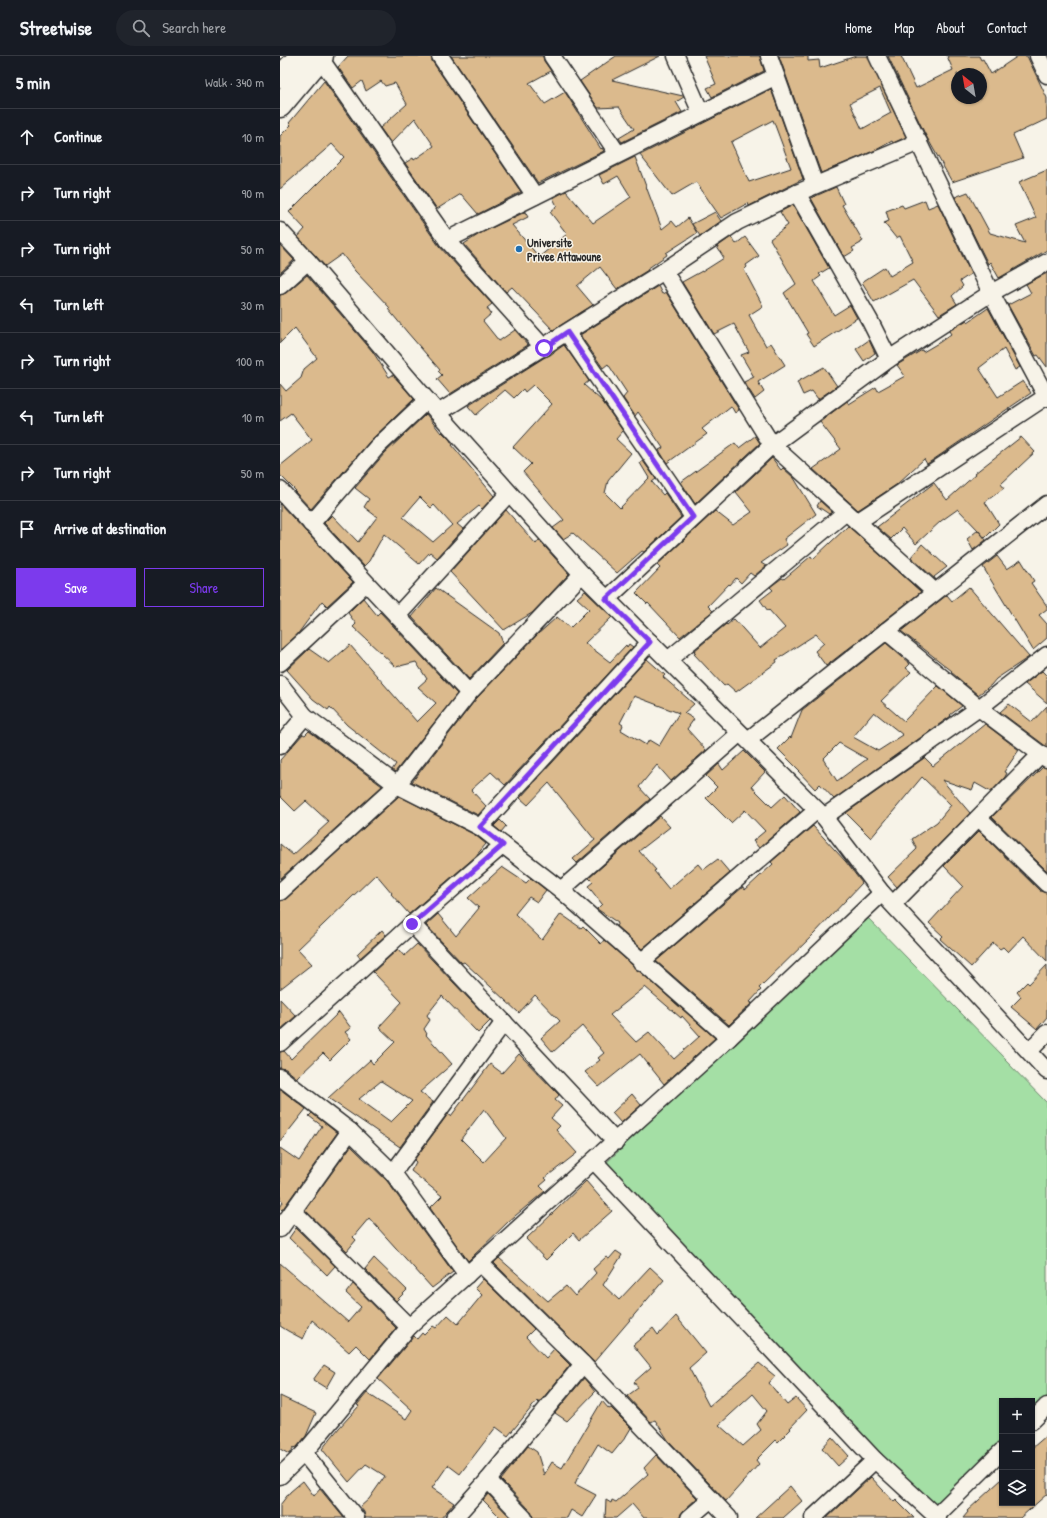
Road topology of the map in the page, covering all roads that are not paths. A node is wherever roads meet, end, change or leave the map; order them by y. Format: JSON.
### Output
{"nodes":[{"id":1,"x":440,"y":56,"type":"edge"},
{"id":2,"x":552,"y":56,"type":"edge"},
{"id":3,"x":676,"y":56,"type":"edge"},
{"id":4,"x":769,"y":56,"type":"edge"},
{"id":5,"x":877,"y":56,"type":"edge"},
{"id":6,"x":1038,"y":56,"type":"edge"},
{"id":7,"x":314,"y":57,"type":"edge"},
{"id":8,"x":1047,"y":75,"type":"edge"},
{"id":9,"x":776,"y":76,"type":"junction"},
{"id":10,"x":280,"y":77,"type":"edge"},
{"id":11,"x":280,"y":106,"type":"edge"},
{"id":12,"x":701,"y":113,"type":"junction"},
{"id":13,"x":919,"y":142,"type":"junction"},
{"id":14,"x":618,"y":154,"type":"junction"},
{"id":15,"x":815,"y":185,"type":"junction"},
{"id":16,"x":797,"y":193,"type":"junction"},
{"id":17,"x":535,"y":196,"type":"junction"},
{"id":18,"x":280,"y":231,"type":"edge"},
{"id":19,"x":447,"y":240,"type":"junction"},
{"id":20,"x":308,"y":261,"type":"junction"},
{"id":21,"x":1047,"y":262,"type":"edge"},
{"id":22,"x":664,"y":272,"type":"junction"},
{"id":23,"x":280,"y":286,"type":"edge"},
{"id":24,"x":991,"y":293,"type":"junction"},
{"id":25,"x":567,"y":332,"type":"junction"},
{"id":26,"x":544,"y":348,"type":"junction"},
{"id":27,"x":890,"y":359,"type":"junction"},
{"id":28,"x":1047,"y":397,"type":"edge"},
{"id":29,"x":428,"y":400,"type":"junction"},
{"id":30,"x":438,"y":413,"type":"junction"},
{"id":31,"x":772,"y":445,"type":"junction"},
{"id":32,"x":280,"y":490,"type":"edge"},
{"id":33,"x":509,"y":492,"type":"junction"},
{"id":34,"x":1047,"y":504,"type":"edge"},
{"id":35,"x":693,"y":517,"type":"junction"},
{"id":36,"x":851,"y":517,"type":"junction"},
{"id":37,"x":311,"y":524,"type":"junction"},
{"id":38,"x":582,"y":574,"type":"junction"},
{"id":39,"x":366,"y":583,"type":"junction"},
{"id":40,"x":935,"y":592,"type":"junction"},
{"id":41,"x":606,"y":599,"type":"junction"},
{"id":42,"x":397,"y":616,"type":"junction"},
{"id":43,"x":886,"y":631,"type":"junction"},
{"id":44,"x":650,"y":642,"type":"junction"},
{"id":45,"x":1047,"y":655,"type":"edge"},
{"id":46,"x":668,"y":660,"type":"junction"},
{"id":47,"x":280,"y":663,"type":"edge"},
{"id":48,"x":280,"y":684,"type":"edge"},
{"id":49,"x":469,"y":693,"type":"junction"},
{"id":50,"x":979,"y":708,"type":"junction"},
{"id":51,"x":305,"y":716,"type":"junction"},
{"id":52,"x":744,"y":737,"type":"junction"},
{"id":53,"x":280,"y":746,"type":"edge"},
{"id":54,"x":1044,"y":757,"type":"edge"},
{"id":55,"x":397,"y":785,"type":"junction"},
{"id":56,"x":821,"y":813,"type":"junction"},
{"id":57,"x":978,"y":818,"type":"junction"},
{"id":58,"x":480,"y":827,"type":"junction"},
{"id":59,"x":503,"y":845,"type":"junction"},
{"id":60,"x":1047,"y":884,"type":"edge"},
{"id":61,"x":561,"y":890,"type":"junction"},
{"id":62,"x":280,"y":892,"type":"edge"},
{"id":63,"x":888,"y":898,"type":"junction"},
{"id":64,"x":412,"y":924,"type":"junction"},
{"id":65,"x":641,"y":962,"type":"junction"},
{"id":66,"x":504,"y":1022,"type":"junction"},
{"id":67,"x":1047,"y":1033,"type":"edge"},
{"id":68,"x":729,"y":1038,"type":"junction"},
{"id":69,"x":280,"y":1043,"type":"edge"},
{"id":70,"x":1029,"y":1051,"type":"junction"},
{"id":71,"x":1047,"y":1071,"type":"edge"},
{"id":72,"x":280,"y":1077,"type":"edge"},
{"id":73,"x":350,"y":1131,"type":"junction"},
{"id":74,"x":616,"y":1142,"type":"junction"},
{"id":75,"x":594,"y":1161,"type":"junction"},
{"id":76,"x":393,"y":1173,"type":"junction"},
{"id":77,"x":293,"y":1211,"type":"junction"},
{"id":78,"x":280,"y":1229,"type":"edge"},
{"id":79,"x":480,"y":1264,"type":"junction"},
{"id":80,"x":467,"y":1275,"type":"junction"},
{"id":81,"x":409,"y":1327,"type":"junction"},
{"id":82,"x":583,"y":1364,"type":"junction"},
{"id":83,"x":1047,"y":1406,"type":"edge"},
{"id":84,"x":1035,"y":1418,"type":"edge"},
{"id":85,"x":304,"y":1453,"type":"junction"},
{"id":86,"x":999,"y":1454,"type":"edge"},
{"id":87,"x":875,"y":1460,"type":"junction"},
{"id":88,"x":280,"y":1476,"type":"edge"},
{"id":89,"x":488,"y":1480,"type":"junction"},
{"id":90,"x":711,"y":1499,"type":"junction"},
{"id":91,"x":937,"y":1517,"type":"edge"},
{"id":92,"x":356,"y":1518,"type":"edge"},
{"id":93,"x":454,"y":1518,"type":"edge"},
{"id":94,"x":524,"y":1518,"type":"edge"},
{"id":95,"x":689,"y":1518,"type":"edge"},
{"id":96,"x":729,"y":1518,"type":"edge"},
{"id":97,"x":813,"y":1518,"type":"edge"}],
"edges":[{"from":1,"to":17,"type":"street"},
{"from":2,"to":14,"type":"street"},
{"from":3,"to":12,"type":"street"},
{"from":4,"to":9,"type":"street"},
{"from":5,"to":13,"type":"street"},
{"from":6,"to":8,"type":"street"},
{"from":7,"to":10,"type":"main road"},
{"from":7,"to":11,"type":"main road"},
{"from":7,"to":19,"type":"street"},
{"from":9,"to":12,"type":"street"},
{"from":9,"to":15,"type":"street"},
{"from":12,"to":14,"type":"street"},
{"from":13,"to":15,"type":"street"},
{"from":13,"to":24,"type":"street"},
{"from":14,"to":17,"type":"street"},
{"from":15,"to":16,"type":"street"},
{"from":16,"to":22,"type":"street"},
{"from":16,"to":27,"type":"street"},
{"from":17,"to":19,"type":"street"},
{"from":18,"to":20,"type":"street"},
{"from":19,"to":26,"type":"street"},
{"from":20,"to":23,"type":"street"},
{"from":20,"to":29,"type":"street"},
{"from":21,"to":24,"type":"street"},
{"from":22,"to":25,"type":"street"},
{"from":22,"to":31,"type":"street"},
{"from":24,"to":27,"type":"street"},
{"from":24,"to":28,"type":"street"},
{"from":25,"to":26,"type":"street"},
{"from":25,"to":35,"type":"street"},
{"from":26,"to":30,"type":"street"},
{"from":27,"to":31,"type":"street"},
{"from":28,"to":36,"type":"street"},
{"from":29,"to":30,"type":"street"},
{"from":29,"to":37,"type":"street"},
{"from":30,"to":33,"type":"street"},
{"from":31,"to":35,"type":"street"},
{"from":31,"to":36,"type":"street"},
{"from":32,"to":37,"type":"street"},
{"from":33,"to":38,"type":"street"},
{"from":33,"to":42,"type":"street"},
{"from":34,"to":40,"type":"street"},
{"from":35,"to":41,"type":"street"},
{"from":36,"to":40,"type":"street"},
{"from":36,"to":46,"type":"street"},
{"from":37,"to":39,"type":"street"},
{"from":38,"to":41,"type":"street"},
{"from":38,"to":49,"type":"street"},
{"from":39,"to":42,"type":"street"},
{"from":39,"to":47,"type":"street"},
{"from":40,"to":43,"type":"street"},
{"from":41,"to":44,"type":"street"},
{"from":42,"to":49,"type":"street"},
{"from":43,"to":50,"type":"street"},
{"from":43,"to":52,"type":"street"},
{"from":44,"to":46,"type":"street"},
{"from":44,"to":58,"type":"street"},
{"from":45,"to":50,"type":"street"},
{"from":46,"to":52,"type":"street"},
{"from":48,"to":51,"type":"street"},
{"from":49,"to":55,"type":"street"},
{"from":50,"to":54,"type":"street"},
{"from":50,"to":56,"type":"street"},
{"from":51,"to":53,"type":"street"},
{"from":51,"to":55,"type":"street"},
{"from":52,"to":56,"type":"street"},
{"from":52,"to":61,"type":"street"},
{"from":54,"to":57,"type":"street"},
{"from":55,"to":58,"type":"street"},
{"from":55,"to":62,"type":"street"},
{"from":56,"to":63,"type":"street"},
{"from":56,"to":65,"type":"street"},
{"from":57,"to":60,"type":"street"},
{"from":57,"to":63,"type":"street"},
{"from":58,"to":59,"type":"street"},
{"from":59,"to":61,"type":"street"},
{"from":59,"to":64,"type":"street"},
{"from":61,"to":65,"type":"street"},
{"from":63,"to":68,"type":"street"},
{"from":63,"to":70,"type":"street"},
{"from":64,"to":66,"type":"street"},
{"from":64,"to":69,"type":"street"},
{"from":65,"to":68,"type":"street"},
{"from":66,"to":74,"type":"street"},
{"from":66,"to":76,"type":"street"},
{"from":67,"to":70,"type":"street"},
{"from":68,"to":74,"type":"street"},
{"from":70,"to":71,"type":"street"},
{"from":72,"to":73,"type":"street"},
{"from":73,"to":76,"type":"street"},
{"from":73,"to":77,"type":"street"},
{"from":74,"to":75,"type":"street"},
{"from":75,"to":79,"type":"street"},
{"from":75,"to":87,"type":"street"},
{"from":76,"to":80,"type":"street"},
{"from":77,"to":78,"type":"street"},
{"from":77,"to":81,"type":"street"},
{"from":79,"to":80,"type":"street"},
{"from":79,"to":82,"type":"street"},
{"from":80,"to":81,"type":"street"},
{"from":81,"to":85,"type":"street"},
{"from":82,"to":89,"type":"street"},
{"from":82,"to":90,"type":"street"},
{"from":83,"to":84,"type":"street"},
{"from":85,"to":88,"type":"street"},
{"from":85,"to":92,"type":"street"},
{"from":86,"to":91,"type":"street"},
{"from":87,"to":91,"type":"street"},
{"from":87,"to":97,"type":"street"},
{"from":89,"to":93,"type":"street"},
{"from":89,"to":94,"type":"street"},
{"from":90,"to":95,"type":"street"},
{"from":90,"to":96,"type":"street"}]}
